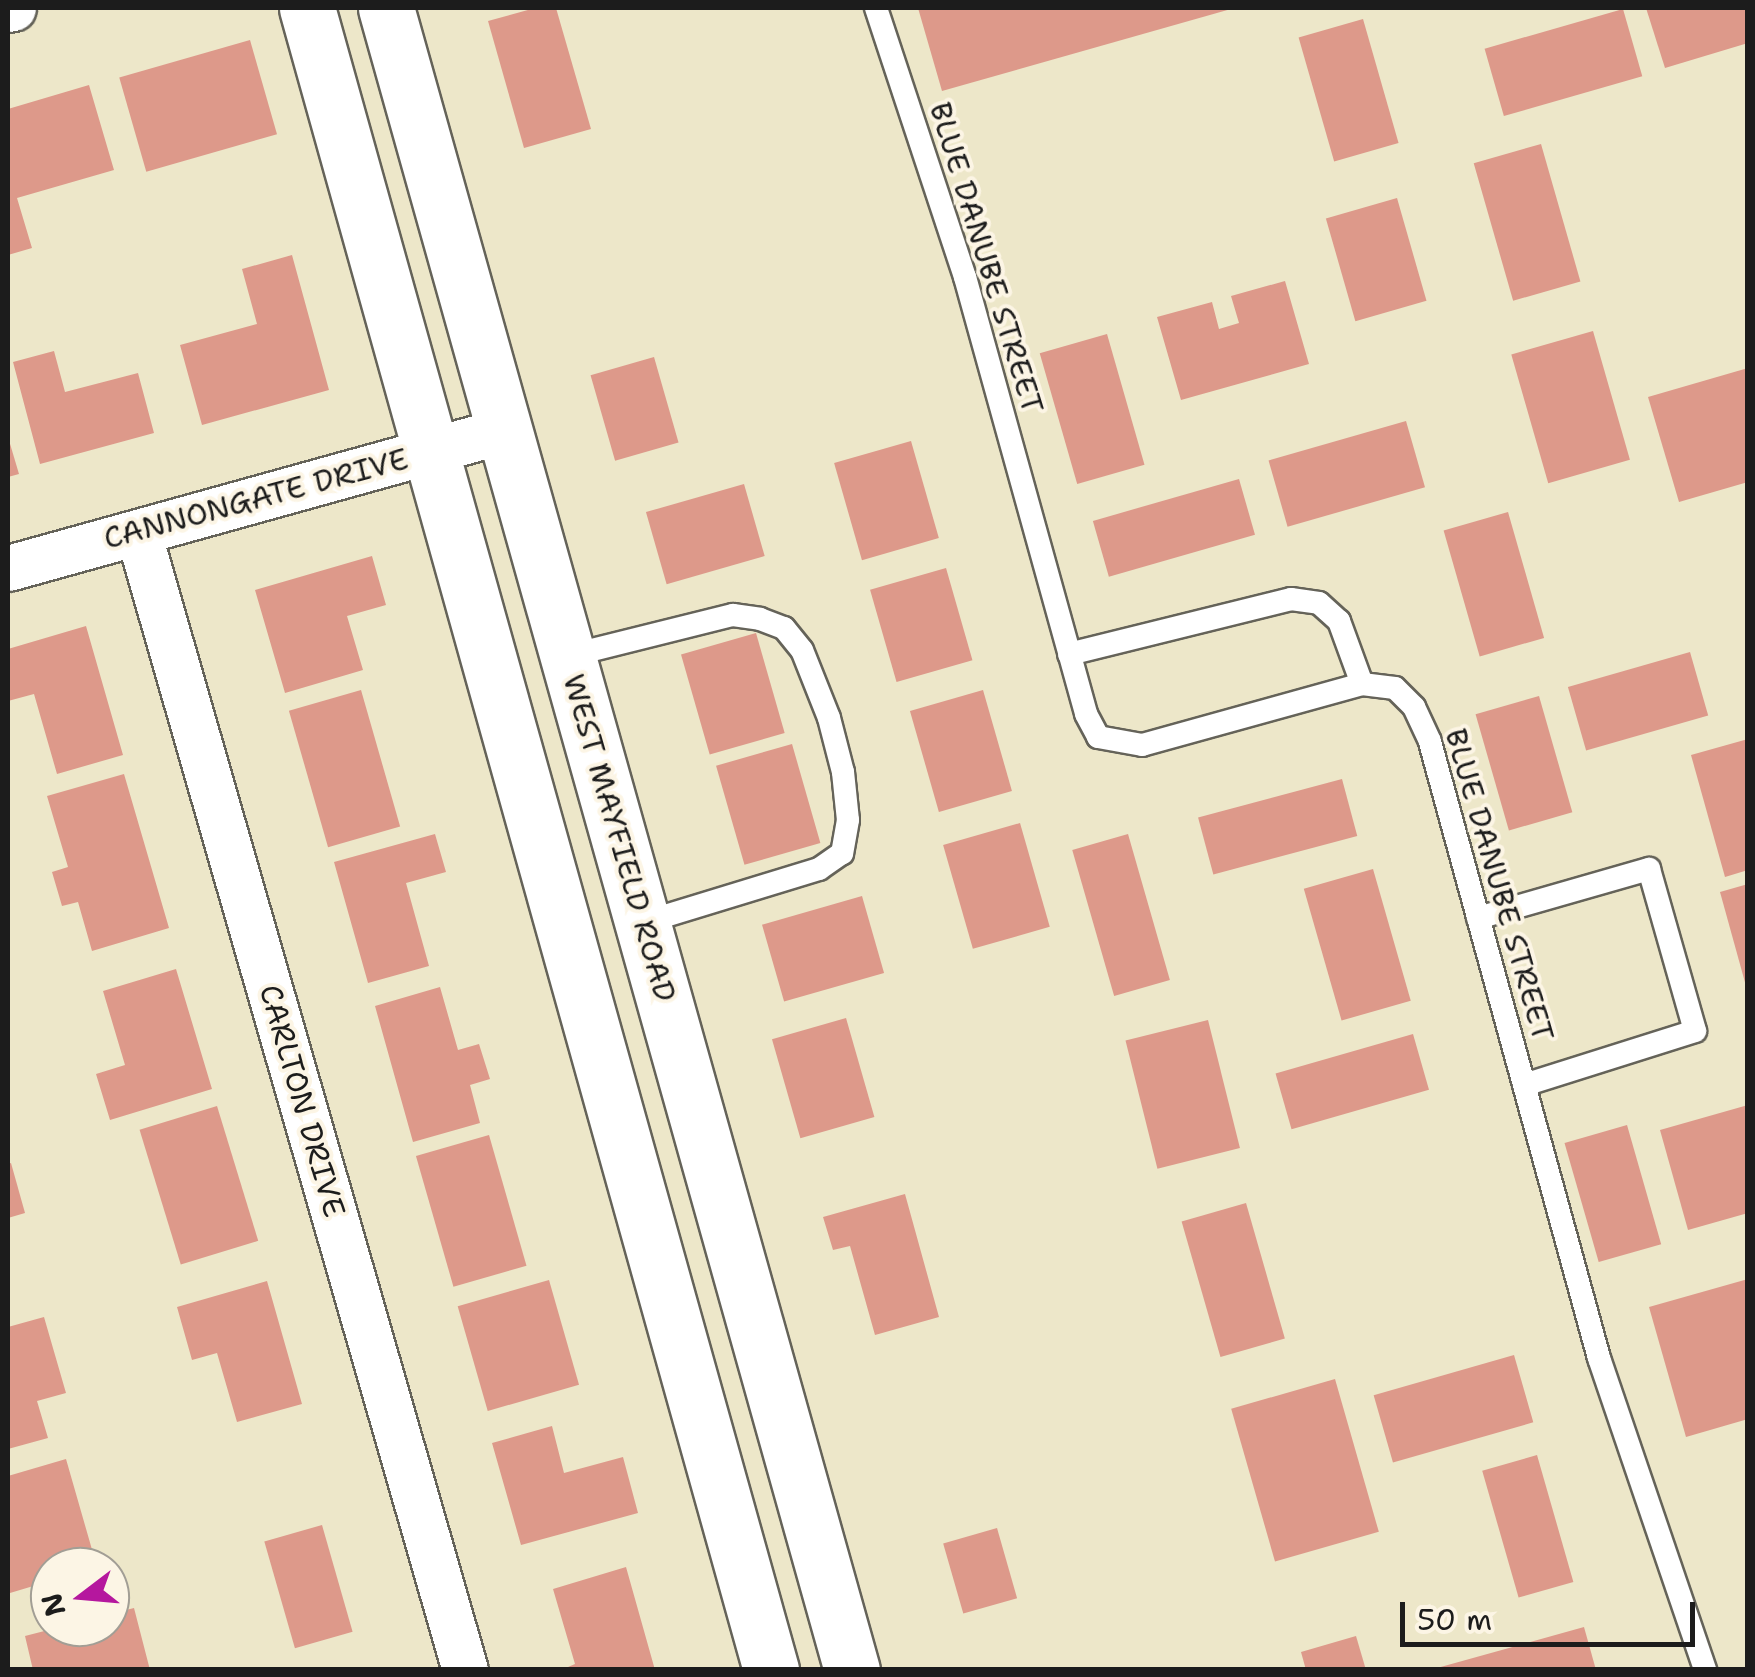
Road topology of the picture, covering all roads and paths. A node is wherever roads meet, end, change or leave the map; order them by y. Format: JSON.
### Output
{"nodes":[{"id":1,"x":308,"y":8,"type":"edge"},
{"id":2,"x":386,"y":8,"type":"edge"},
{"id":3,"x":876,"y":8,"type":"edge"},
{"id":4,"x":505,"y":430,"type":"junction"},
{"id":5,"x":429,"y":451,"type":"junction"},
{"id":6,"x":138,"y":532,"type":"junction"},
{"id":7,"x":8,"y":568,"type":"edge"},
{"id":8,"x":1069,"y":654,"type":"junction"},
{"id":9,"x":568,"y":656,"type":"junction"},
{"id":10,"x":1362,"y":684,"type":"junction"},
{"id":11,"x":1478,"y":918,"type":"junction"},
{"id":12,"x":642,"y":923,"type":"junction"},
{"id":13,"x":1524,"y":1086,"type":"junction"},
{"id":14,"x":465,"y":1670,"type":"edge"},
{"id":15,"x":770,"y":1670,"type":"edge"},
{"id":16,"x":852,"y":1670,"type":"edge"},
{"id":17,"x":1705,"y":1670,"type":"edge"}],
"edges":[{"from":1,"to":5,"type":"main road"},
{"from":2,"to":4,"type":"main road","name":"WEST MAYFIELD ROAD"},
{"from":3,"to":8,"type":"lane","name":"BLUE DANUBE STREET"},
{"from":4,"to":5,"type":"street","name":"CANNONGATE DRIVE"},
{"from":4,"to":9,"type":"main road","name":"WEST MAYFIELD ROAD"},
{"from":5,"to":6,"type":"street","name":"CANNONGATE DRIVE"},
{"from":5,"to":15,"type":"main road"},
{"from":6,"to":7,"type":"street","name":"CANNONGATE DRIVE"},
{"from":6,"to":14,"type":"street","name":"CARLTON DRIVE"},
{"from":8,"to":10,"type":"lane"},
{"from":8,"to":10,"type":"lane","name":"BLUE DANUBE STREET"},
{"from":9,"to":12,"type":"main road","name":"WEST MAYFIELD ROAD"},
{"from":9,"to":12,"type":"lane"},
{"from":10,"to":11,"type":"lane","name":"BLUE DANUBE STREET"},
{"from":11,"to":13,"type":"lane","name":"BLUE DANUBE STREET"},
{"from":11,"to":13,"type":"lane"},
{"from":12,"to":16,"type":"main road","name":"WEST MAYFIELD ROAD"},
{"from":13,"to":17,"type":"lane","name":"BLUE DANUBE STREET"}]}
